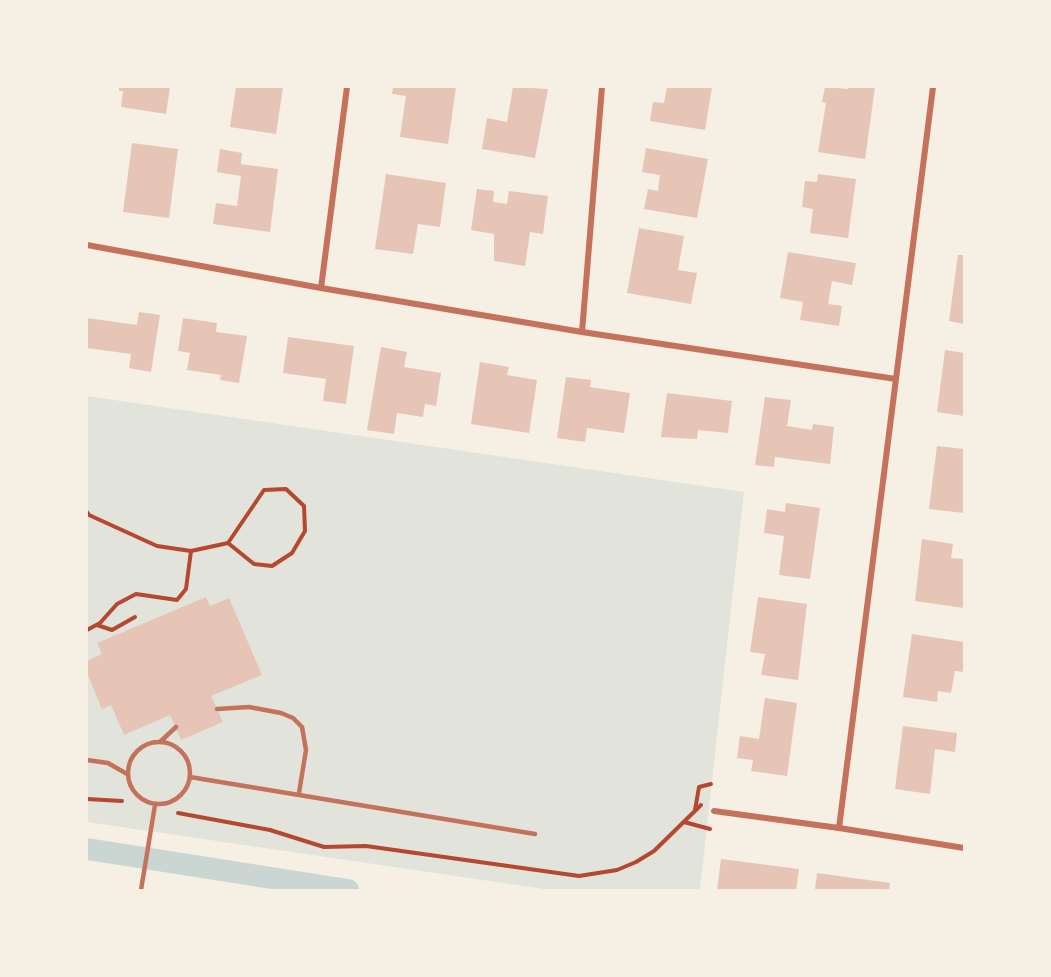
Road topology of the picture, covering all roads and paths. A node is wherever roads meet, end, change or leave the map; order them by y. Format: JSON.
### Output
{"nodes":[{"id":1,"x":347,"y":87,"type":"edge"},
{"id":2,"x":602,"y":87,"type":"edge"},
{"id":3,"x":933,"y":87,"type":"edge"},
{"id":4,"x":87,"y":244,"type":"edge"},
{"id":5,"x":321,"y":288,"type":"junction"},
{"id":6,"x":582,"y":332,"type":"junction"},
{"id":7,"x":896,"y":378,"type":"junction"},
{"id":8,"x":87,"y":512,"type":"edge"},
{"id":9,"x":228,"y":543,"type":"junction"},
{"id":10,"x":191,"y":551,"type":"junction"},
{"id":11,"x":135,"y":617,"type":"dead end"},
{"id":12,"x":97,"y":625,"type":"junction"},
{"id":13,"x":87,"y":630,"type":"edge"},
{"id":14,"x":217,"y":709,"type":"dead end"},
{"id":15,"x":176,"y":727,"type":"dead end"},
{"id":16,"x":160,"y":741,"type":"junction"},
{"id":17,"x":87,"y":760,"type":"edge"},
{"id":18,"x":127,"y":774,"type":"junction"},
{"id":19,"x":190,"y":777,"type":"junction"},
{"id":20,"x":711,"y":784,"type":"dead end"},
{"id":21,"x":299,"y":793,"type":"junction"},
{"id":22,"x":87,"y":799,"type":"edge"},
{"id":23,"x":122,"y":801,"type":"dead end"},
{"id":24,"x":155,"y":804,"type":"junction"},
{"id":25,"x":701,"y":805,"type":"dead end"},
{"id":26,"x":695,"y":811,"type":"junction"},
{"id":27,"x":714,"y":811,"type":"dead end"},
{"id":28,"x":178,"y":813,"type":"dead end"},
{"id":29,"x":684,"y":822,"type":"junction"},
{"id":30,"x":839,"y":828,"type":"junction"},
{"id":31,"x":710,"y":829,"type":"dead end"},
{"id":32,"x":535,"y":834,"type":"dead end"},
{"id":33,"x":964,"y":848,"type":"edge"},
{"id":34,"x":141,"y":887,"type":"edge"}],
"edges":[{"from":1,"to":5,"type":"street"},
{"from":2,"to":6,"type":"street"},
{"from":3,"to":7,"type":"street"},
{"from":4,"to":5,"type":"street"},
{"from":5,"to":6,"type":"street"},
{"from":6,"to":7,"type":"street"},
{"from":7,"to":30,"type":"street"},
{"from":8,"to":10,"type":"path"},
{"from":9,"to":9,"type":"path"},
{"from":9,"to":10,"type":"path"},
{"from":10,"to":12,"type":"path"},
{"from":11,"to":12,"type":"path"},
{"from":12,"to":13,"type":"path"},
{"from":14,"to":21,"type":"lane"},
{"from":15,"to":16,"type":"lane"},
{"from":16,"to":18,"type":"lane"},
{"from":16,"to":19,"type":"lane"},
{"from":17,"to":18,"type":"lane"},
{"from":18,"to":24,"type":"lane"},
{"from":19,"to":21,"type":"lane"},
{"from":19,"to":24,"type":"lane"},
{"from":20,"to":26,"type":"path"},
{"from":21,"to":32,"type":"lane"},
{"from":22,"to":23,"type":"path"},
{"from":24,"to":34,"type":"lane"},
{"from":25,"to":26,"type":"path"},
{"from":26,"to":29,"type":"path"},
{"from":27,"to":30,"type":"street"},
{"from":28,"to":29,"type":"path"},
{"from":29,"to":31,"type":"path"},
{"from":30,"to":33,"type":"street"}]}
